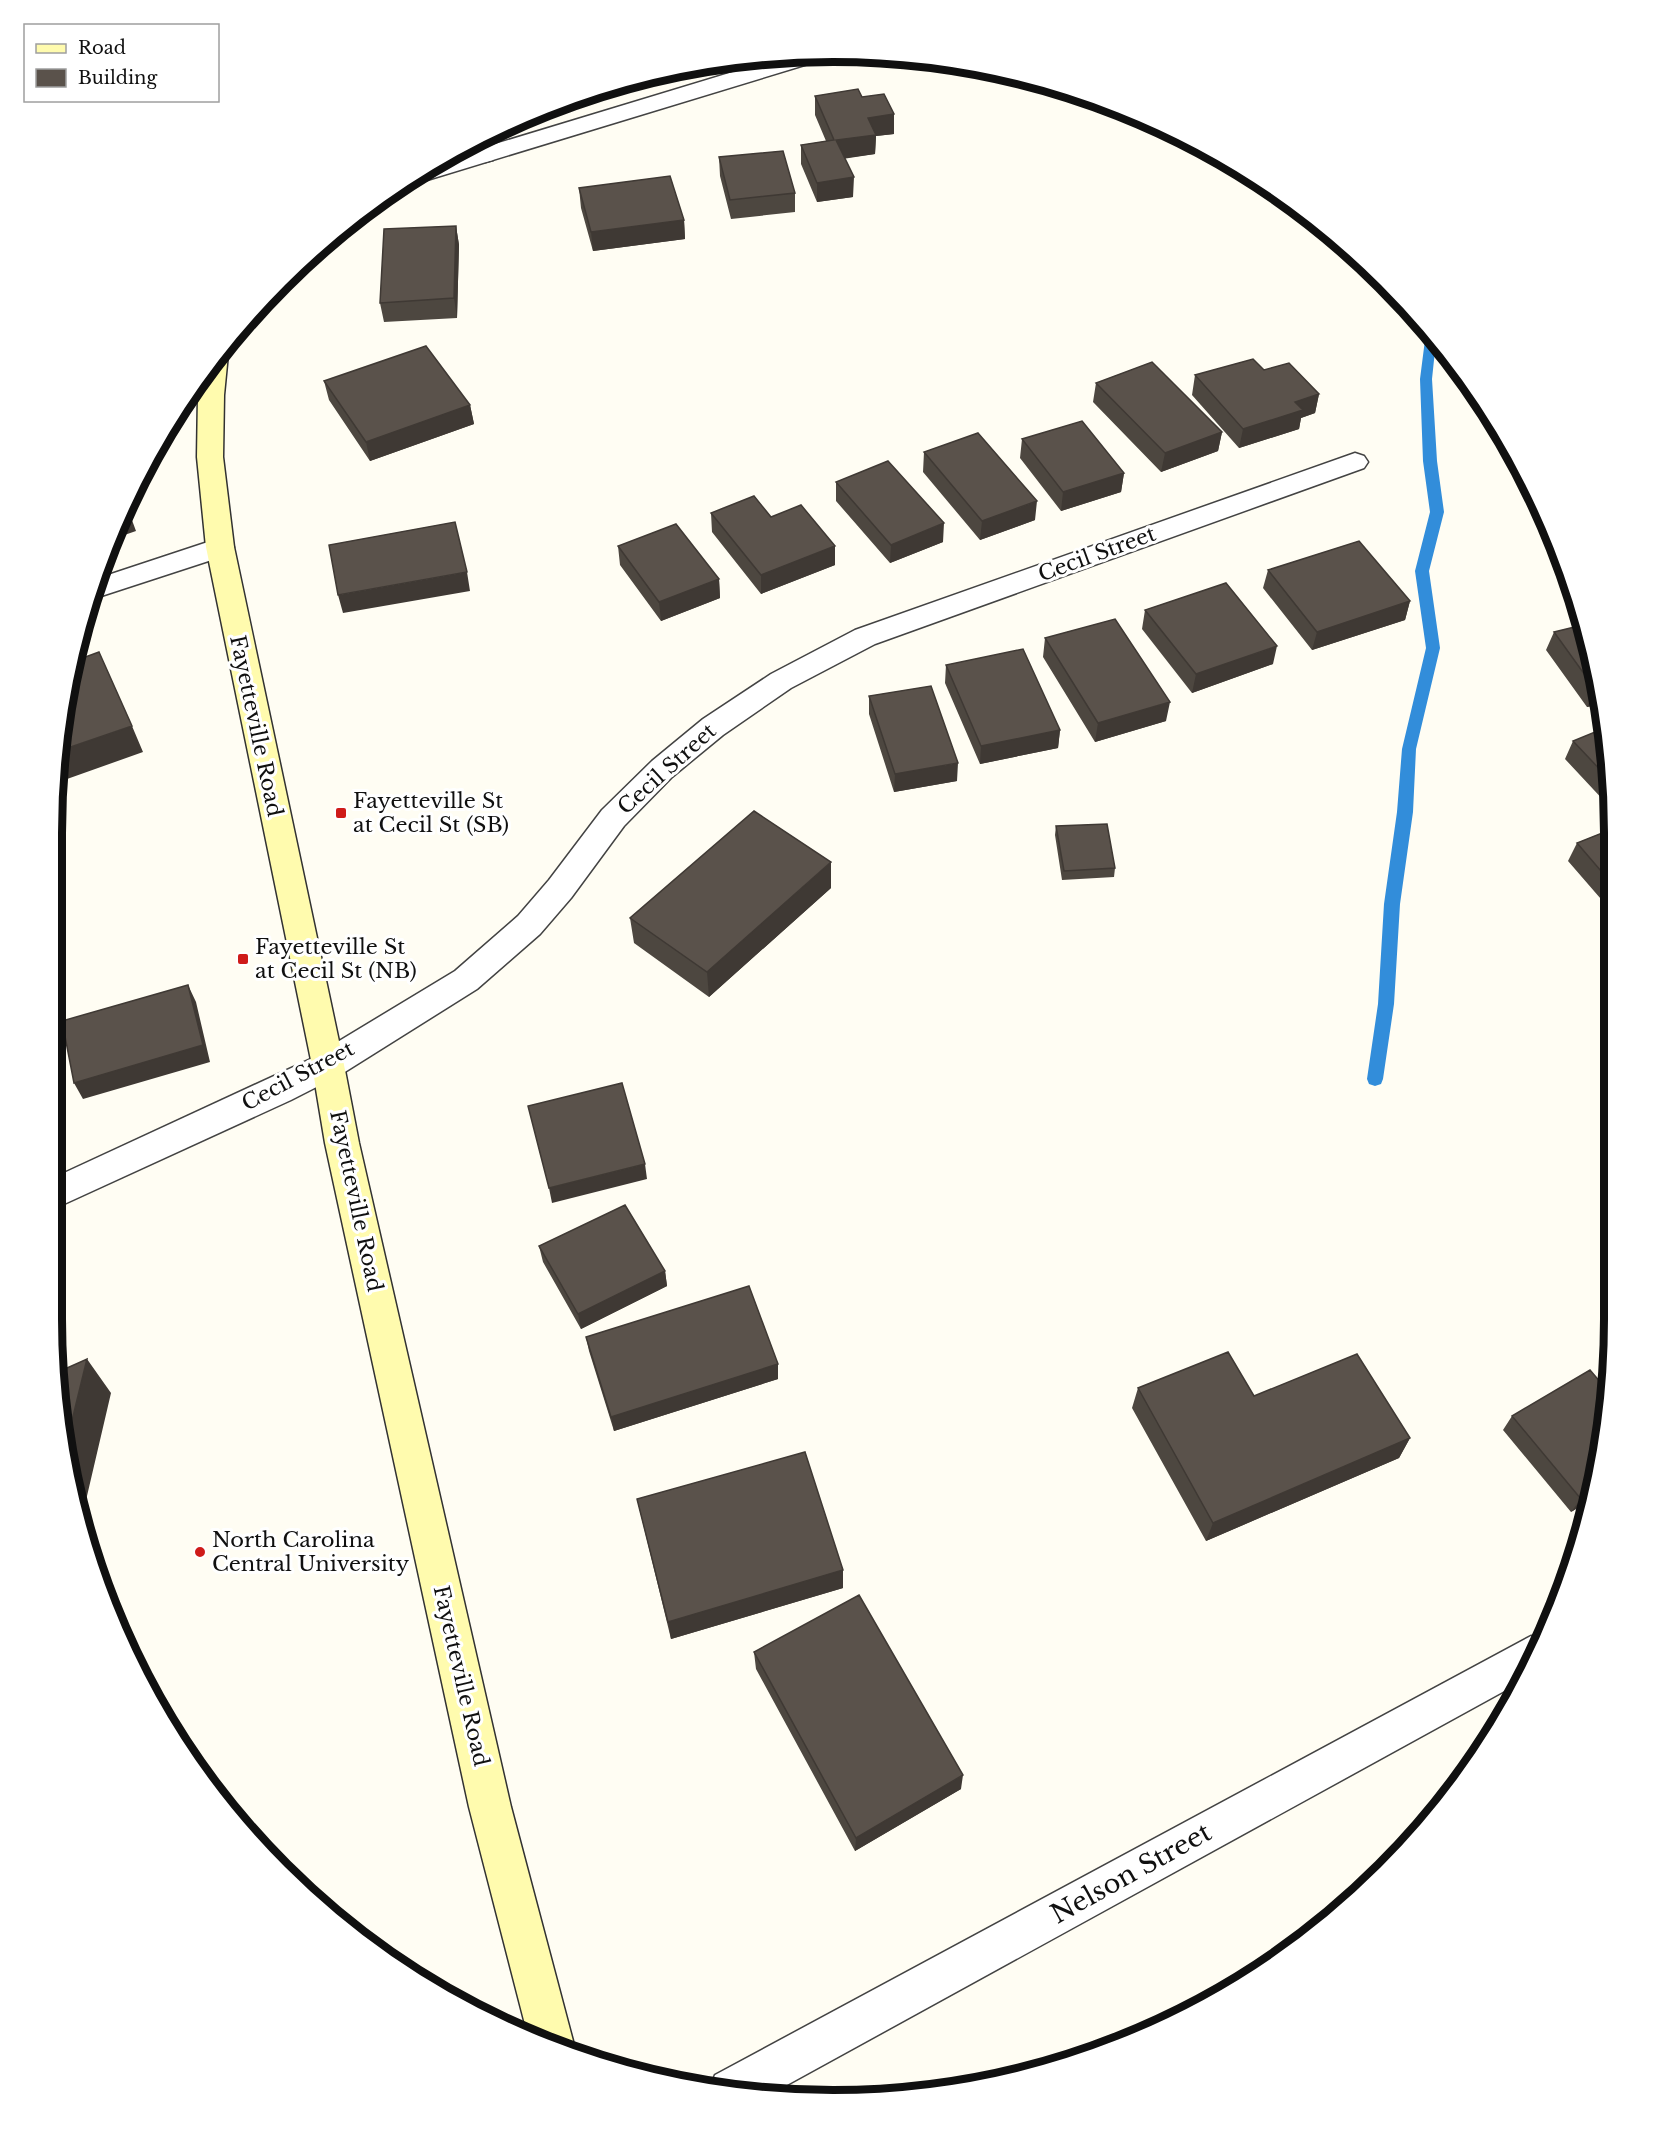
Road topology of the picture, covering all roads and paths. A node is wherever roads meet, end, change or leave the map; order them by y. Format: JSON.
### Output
{"nodes":[{"id":1,"x":784,"y":63,"type":"edge"},
{"id":2,"x":481,"y":147,"type":"edge"},
{"id":3,"x":213,"y":374,"type":"edge"},
{"id":4,"x":1355,"y":462,"type":"dead end"},
{"id":5,"x":220,"y":546,"type":"junction"},
{"id":6,"x":101,"y":587,"type":"edge"},
{"id":7,"x":328,"y":1065,"type":"junction"},
{"id":8,"x":62,"y":1190,"type":"edge"},
{"id":9,"x":1522,"y":1664,"type":"edge"},
{"id":10,"x":550,"y":2037,"type":"edge"},
{"id":11,"x":742,"y":2085,"type":"edge"}],
"edges":[{"from":1,"to":2,"type":"street"},
{"from":3,"to":5,"type":"main road","name":"Fayetteville Road"},
{"from":4,"to":7,"type":"street","name":"Cecil Street"},
{"from":5,"to":6,"type":"street"},
{"from":5,"to":7,"type":"main road","name":"Fayetteville Road"},
{"from":7,"to":8,"type":"street","name":"Cecil Street"},
{"from":7,"to":10,"type":"main road","name":"Fayetteville Road"},
{"from":9,"to":11,"type":"street","name":"Nelson Street"}]}
